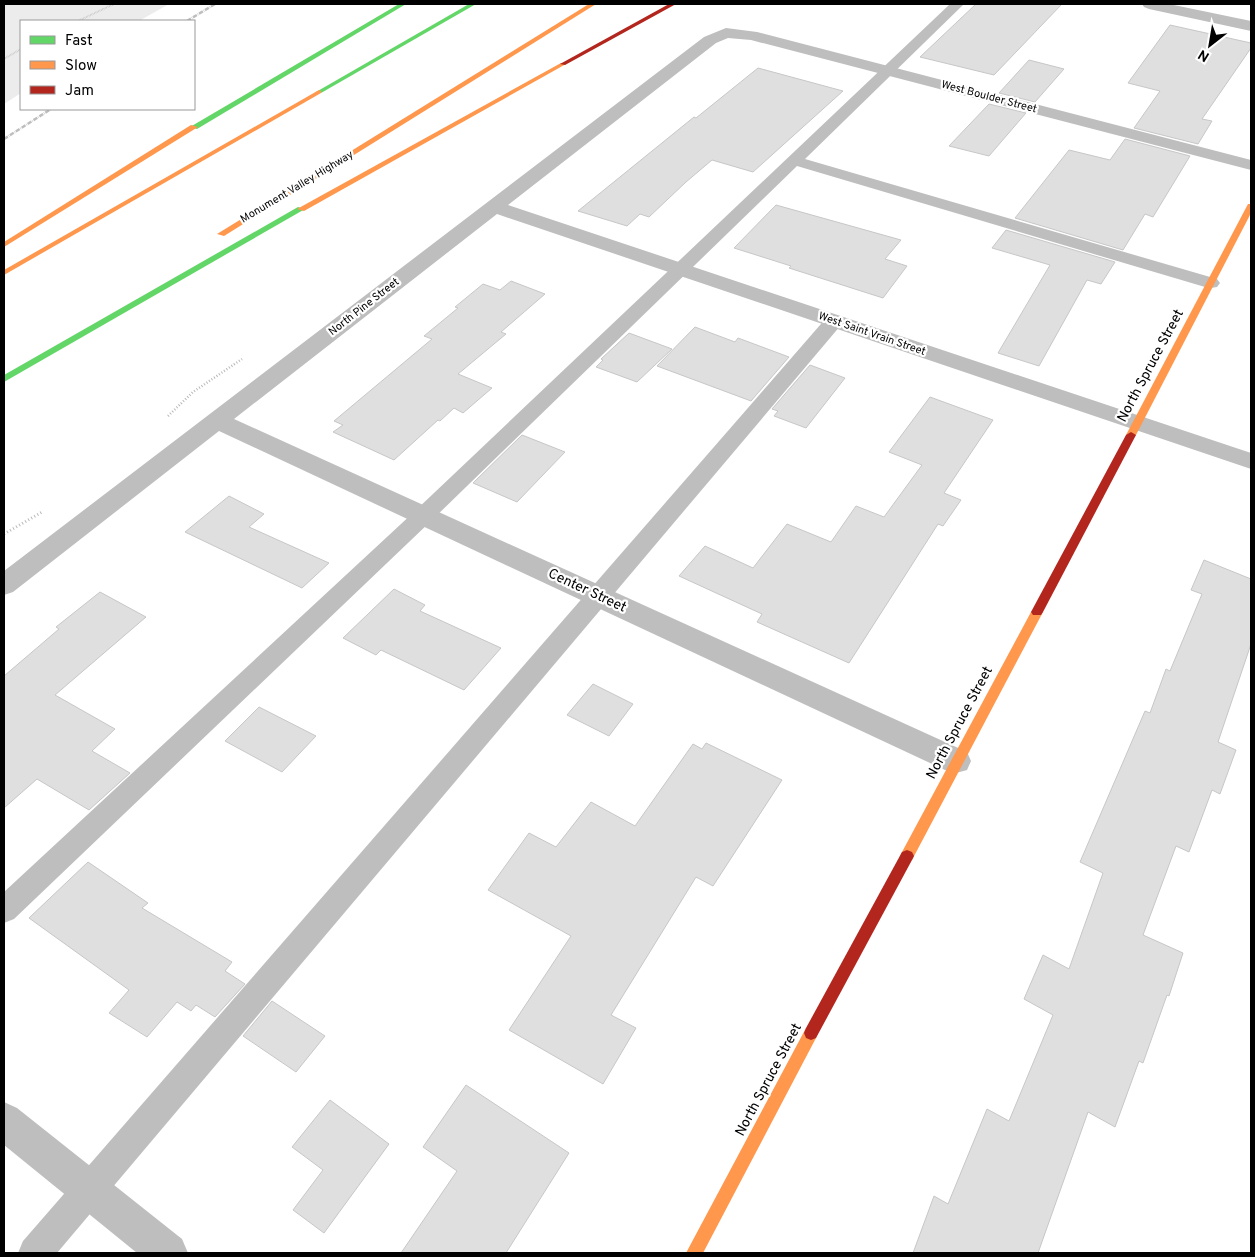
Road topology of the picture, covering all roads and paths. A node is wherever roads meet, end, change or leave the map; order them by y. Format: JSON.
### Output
{"nodes":[{"id":1,"x":114,"y":4,"type":"edge"},
{"id":2,"x":403,"y":4,"type":"edge"},
{"id":3,"x":473,"y":4,"type":"edge"},
{"id":4,"x":594,"y":4,"type":"edge"},
{"id":5,"x":673,"y":4,"type":"edge"},
{"id":6,"x":957,"y":4,"type":"edge"},
{"id":7,"x":1149,"y":4,"type":"edge"},
{"id":8,"x":80,"y":20,"type":"edge"},
{"id":9,"x":1251,"y":26,"type":"edge"},
{"id":10,"x":726,"y":33,"type":"joint"},
{"id":11,"x":20,"y":50,"type":"edge"},
{"id":12,"x":4,"y":59,"type":"edge"},
{"id":13,"x":888,"y":71,"type":"junction"},
{"id":14,"x":793,"y":160,"type":"junction"},
{"id":15,"x":1251,"y":165,"type":"edge"},
{"id":16,"x":493,"y":206,"type":"junction"},
{"id":17,"x":1251,"y":206,"type":"edge"},
{"id":18,"x":209,"y":241,"type":"dead end"},
{"id":19,"x":4,"y":245,"type":"edge"},
{"id":20,"x":680,"y":269,"type":"junction"},
{"id":21,"x":4,"y":273,"type":"edge"},
{"id":22,"x":1211,"y":283,"type":"junction"},
{"id":23,"x":110,"y":305,"type":"dead end"},
{"id":24,"x":834,"y":321,"type":"junction"},
{"id":25,"x":4,"y":374,"type":"edge"},
{"id":26,"x":4,"y":379,"type":"edge"},
{"id":27,"x":218,"y":421,"type":"junction"},
{"id":28,"x":1139,"y":423,"type":"junction"},
{"id":29,"x":1251,"y":461,"type":"edge"},
{"id":30,"x":423,"y":516,"type":"junction"},
{"id":31,"x":4,"y":585,"type":"edge"},
{"id":32,"x":597,"y":596,"type":"junction"},
{"id":33,"x":956,"y":761,"type":"junction"},
{"id":34,"x":4,"y":910,"type":"edge"},
{"id":35,"x":4,"y":1121,"type":"edge"},
{"id":36,"x":89,"y":1190,"type":"junction"},
{"id":37,"x":34,"y":1253,"type":"edge"},
{"id":38,"x":168,"y":1253,"type":"edge"},
{"id":39,"x":694,"y":1253,"type":"edge"}],
"edges":[{"from":1,"to":8,"type":"path"},
{"from":2,"to":19,"type":"main road"},
{"from":3,"to":21,"type":"main road"},
{"from":4,"to":18,"type":"main road","name":"Monument Valley Highway"},
{"from":5,"to":26,"type":"main road"},
{"from":6,"to":13,"type":"lane"},
{"from":7,"to":9,"type":"street"},
{"from":10,"to":13,"type":"street","name":"West Boulder Street"},
{"from":10,"to":16,"type":"street","name":"North Pine Street"},
{"from":11,"to":12,"type":"path"},
{"from":13,"to":14,"type":"lane"},
{"from":13,"to":15,"type":"street","name":"West Boulder Street"},
{"from":14,"to":20,"type":"lane"},
{"from":14,"to":22,"type":"lane"},
{"from":16,"to":20,"type":"street","name":"West Saint Vrain Street"},
{"from":16,"to":27,"type":"street","name":"North Pine Street"},
{"from":17,"to":22,"type":"main road","name":"North Spruce Street"},
{"from":20,"to":24,"type":"street","name":"West Saint Vrain Street"},
{"from":20,"to":30,"type":"lane"},
{"from":22,"to":28,"type":"main road","name":"North Spruce Street"},
{"from":23,"to":25,"type":"main road"},
{"from":24,"to":28,"type":"street","name":"West Saint Vrain Street"},
{"from":24,"to":32,"type":"lane"},
{"from":27,"to":30,"type":"street","name":"Center Street"},
{"from":27,"to":31,"type":"street","name":"North Pine Street"},
{"from":28,"to":29,"type":"street","name":"West Saint Vrain Street"},
{"from":28,"to":33,"type":"main road","name":"North Spruce Street"},
{"from":30,"to":32,"type":"street","name":"Center Street"},
{"from":30,"to":34,"type":"lane"},
{"from":32,"to":33,"type":"street","name":"Center Street"},
{"from":32,"to":36,"type":"lane"},
{"from":33,"to":39,"type":"main road","name":"North Spruce Street"},
{"from":35,"to":36,"type":"street"},
{"from":36,"to":37,"type":"lane"},
{"from":36,"to":38,"type":"street"}]}
